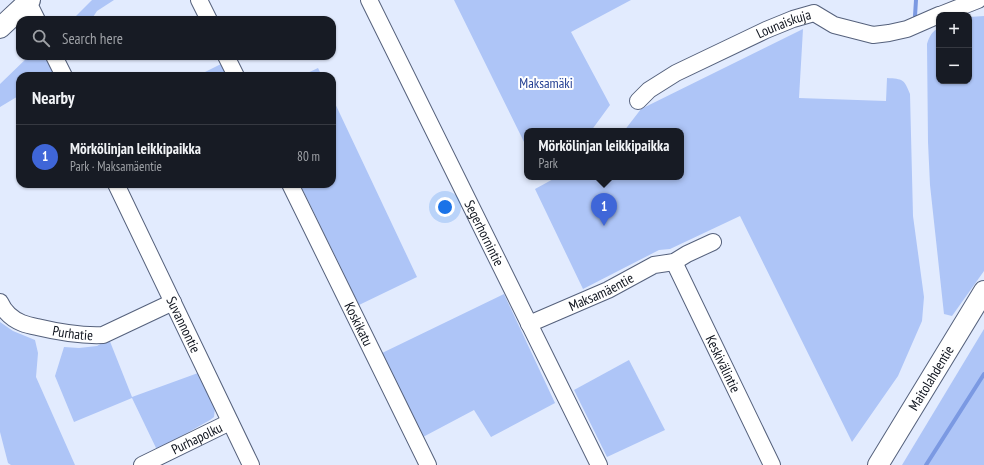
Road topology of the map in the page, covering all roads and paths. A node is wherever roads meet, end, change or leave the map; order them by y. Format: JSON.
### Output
{"nodes":[{"id":1,"x":369,"y":0,"type":"edge"},
{"id":2,"x":978,"y":0,"type":"edge"},
{"id":3,"x":29,"y":1,"type":"edge"},
{"id":4,"x":204,"y":2,"type":"edge"},
{"id":5,"x":815,"y":6,"type":"edge"},
{"id":6,"x":947,"y":12,"type":"edge"},
{"id":7,"x":35,"y":16,"type":"edge"},
{"id":8,"x":208,"y":16,"type":"edge"},
{"id":9,"x":936,"y":16,"type":"edge"},
{"id":10,"x":0,"y":28,"type":"edge"},
{"id":11,"x":56,"y":60,"type":"edge"},
{"id":12,"x":228,"y":60,"type":"edge"},
{"id":13,"x":62,"y":72,"type":"edge"},
{"id":14,"x":234,"y":72,"type":"edge"},
{"id":15,"x":638,"y":101,"type":"dead end"},
{"id":16,"x":118,"y":188,"type":"edge"},
{"id":17,"x":292,"y":188,"type":"edge"},
{"id":18,"x":713,"y":242,"type":"dead end"},
{"id":19,"x":674,"y":262,"type":"junction"},
{"id":20,"x":984,"y":291,"type":"edge"},
{"id":21,"x":0,"y":302,"type":"edge"},
{"id":22,"x":173,"y":302,"type":"junction"},
{"id":23,"x":529,"y":324,"type":"junction"},
{"id":24,"x":230,"y":422,"type":"junction"},
{"id":25,"x":142,"y":465,"type":"edge"},
{"id":26,"x":251,"y":465,"type":"edge"},
{"id":27,"x":428,"y":465,"type":"edge"},
{"id":28,"x":599,"y":465,"type":"edge"},
{"id":29,"x":772,"y":465,"type":"edge"},
{"id":30,"x":878,"y":465,"type":"edge"}],
"edges":[{"from":1,"to":23,"type":"street","name":"Segerhornintie"},
{"from":2,"to":6,"type":"street","name":"Lounaiskuja"},
{"from":3,"to":7,"type":"street"},
{"from":3,"to":10,"type":"street"},
{"from":4,"to":8,"type":"street"},
{"from":5,"to":9,"type":"street","name":"Lounaiskuja"},
{"from":5,"to":15,"type":"street","name":"Lounaiskuja"},
{"from":11,"to":13,"type":"street"},
{"from":12,"to":14,"type":"street"},
{"from":16,"to":22,"type":"street","name":"Suvannontie"},
{"from":17,"to":27,"type":"street","name":"Koskikatu"},
{"from":18,"to":19,"type":"street"},
{"from":19,"to":23,"type":"street","name":"Maksamäentie"},
{"from":19,"to":29,"type":"street","name":"Keskivälintie"},
{"from":20,"to":30,"type":"street","name":"Maitolahdentie"},
{"from":21,"to":22,"type":"street","name":"Purhatie"},
{"from":22,"to":24,"type":"street","name":"Suvannontie"},
{"from":23,"to":28,"type":"street","name":"Segerhornintie"},
{"from":24,"to":25,"type":"street","name":"Purhapolku"},
{"from":24,"to":26,"type":"street","name":"Suvannontie"}]}
